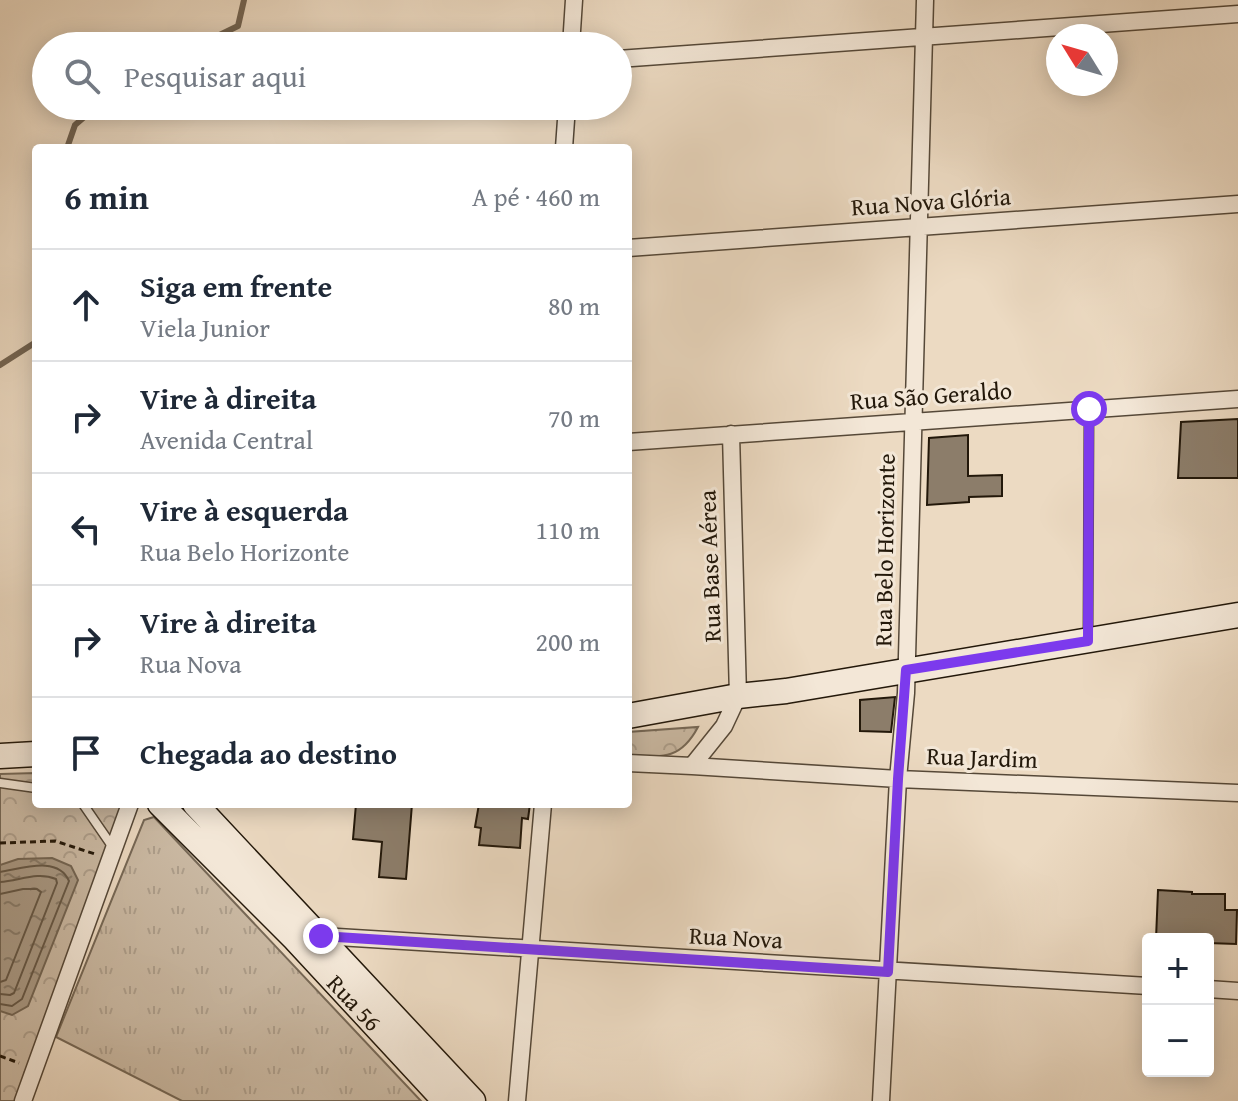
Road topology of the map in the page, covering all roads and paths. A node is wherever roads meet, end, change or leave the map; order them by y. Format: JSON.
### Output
{"nodes":[{"id":1,"x":574,"y":0,"type":"edge"},
{"id":2,"x":925,"y":0,"type":"edge"},
{"id":3,"x":1238,"y":14,"type":"edge"},
{"id":4,"x":572,"y":32,"type":"edge"},
{"id":5,"x":924,"y":37,"type":"junction"},
{"id":6,"x":632,"y":58,"type":"edge"},
{"id":7,"x":566,"y":120,"type":"edge"},
{"id":8,"x":564,"y":144,"type":"edge"},
{"id":9,"x":1238,"y":204,"type":"edge"},
{"id":10,"x":918,"y":227,"type":"junction"},
{"id":11,"x":632,"y":248,"type":"edge"},
{"id":12,"x":1238,"y":399,"type":"edge"},
{"id":13,"x":1089,"y":409,"type":"junction"},
{"id":14,"x":912,"y":422,"type":"junction"},
{"id":15,"x":731,"y":434,"type":"junction"},
{"id":16,"x":632,"y":442,"type":"edge"},
{"id":17,"x":1238,"y":615,"type":"edge"},
{"id":18,"x":1088,"y":641,"type":"junction"},
{"id":19,"x":906,"y":670,"type":"junction"},
{"id":20,"x":738,"y":696,"type":"junction"},
{"id":21,"x":632,"y":715,"type":"edge"},
{"id":22,"x":32,"y":754,"type":"edge"},
{"id":23,"x":0,"y":756,"type":"edge"},
{"id":24,"x":632,"y":763,"type":"edge"},
{"id":25,"x":692,"y":766,"type":"junction"},
{"id":26,"x":898,"y":779,"type":"junction"},
{"id":27,"x":0,"y":783,"type":"edge"},
{"id":28,"x":32,"y":787,"type":"edge"},
{"id":29,"x":1238,"y":793,"type":"edge"},
{"id":30,"x":85,"y":808,"type":"edge"},
{"id":31,"x":129,"y":808,"type":"edge"},
{"id":32,"x":164,"y":808,"type":"edge"},
{"id":33,"x":199,"y":808,"type":"edge"},
{"id":34,"x":543,"y":808,"type":"edge"},
{"id":35,"x":0,"y":843,"type":"edge"},
{"id":36,"x":112,"y":854,"type":"junction"},
{"id":37,"x":321,"y":936,"type":"junction"},
{"id":38,"x":531,"y":950,"type":"junction"},
{"id":39,"x":888,"y":972,"type":"junction"},
{"id":40,"x":1142,"y":986,"type":"edge"},
{"id":41,"x":1214,"y":989,"type":"edge"},
{"id":42,"x":1238,"y":991,"type":"edge"},
{"id":43,"x":0,"y":1056,"type":"edge"},
{"id":44,"x":22,"y":1064,"type":"dead end"},
{"id":45,"x":23,"y":1101,"type":"edge"},
{"id":46,"x":445,"y":1101,"type":"edge"},
{"id":47,"x":473,"y":1101,"type":"edge"},
{"id":48,"x":517,"y":1101,"type":"edge"},
{"id":49,"x":881,"y":1101,"type":"edge"}],
"edges":[{"from":1,"to":4,"type":"street"},
{"from":2,"to":5,"type":"street","name":"Rua Belo Horizonte"},
{"from":3,"to":5,"type":"street"},
{"from":5,"to":6,"type":"street"},
{"from":5,"to":10,"type":"street","name":"Rua Belo Horizonte"},
{"from":7,"to":8,"type":"street"},
{"from":9,"to":10,"type":"street","name":"Rua Nova Glória"},
{"from":10,"to":11,"type":"street","name":"Rua Nova Glória"},
{"from":10,"to":14,"type":"street","name":"Rua Belo Horizonte"},
{"from":12,"to":13,"type":"street","name":"Rua São Geraldo"},
{"from":13,"to":14,"type":"street","name":"Rua São Geraldo"},
{"from":13,"to":18,"type":"lane"},
{"from":14,"to":15,"type":"street","name":"Rua São Geraldo"},
{"from":14,"to":19,"type":"street","name":"Rua Belo Horizonte"},
{"from":15,"to":16,"type":"street","name":"Rua São Geraldo"},
{"from":15,"to":20,"type":"street","name":"Rua Base Aérea"},
{"from":17,"to":18,"type":"street"},
{"from":18,"to":19,"type":"street"},
{"from":19,"to":20,"type":"street"},
{"from":19,"to":26,"type":"street","name":"Rua Belo Horizonte"},
{"from":20,"to":21,"type":"street"},
{"from":20,"to":25,"type":"street"},
{"from":22,"to":23,"type":"street"},
{"from":24,"to":25,"type":"street","name":"Rua Jardim"},
{"from":25,"to":26,"type":"street","name":"Rua Jardim"},
{"from":26,"to":29,"type":"street","name":"Rua Jardim"},
{"from":26,"to":39,"type":"street","name":"Rua Belo Horizonte"},
{"from":27,"to":28,"type":"lane"},
{"from":30,"to":36,"type":"lane"},
{"from":31,"to":36,"type":"street"},
{"from":32,"to":46,"type":"street","name":"Rua 56"},
{"from":33,"to":37,"type":"street","name":"Rua 56"},
{"from":34,"to":38,"type":"street"},
{"from":35,"to":36,"type":"path"},
{"from":36,"to":45,"type":"street"},
{"from":37,"to":38,"type":"street","name":"Rua Nova"},
{"from":37,"to":47,"type":"street","name":"Rua 56"},
{"from":38,"to":39,"type":"street","name":"Rua Nova"},
{"from":38,"to":48,"type":"street"},
{"from":39,"to":40,"type":"street","name":"Rua Nova"},
{"from":39,"to":49,"type":"street","name":"Rua Belo Horizonte"},
{"from":41,"to":42,"type":"street"},
{"from":43,"to":44,"type":"path"}]}
